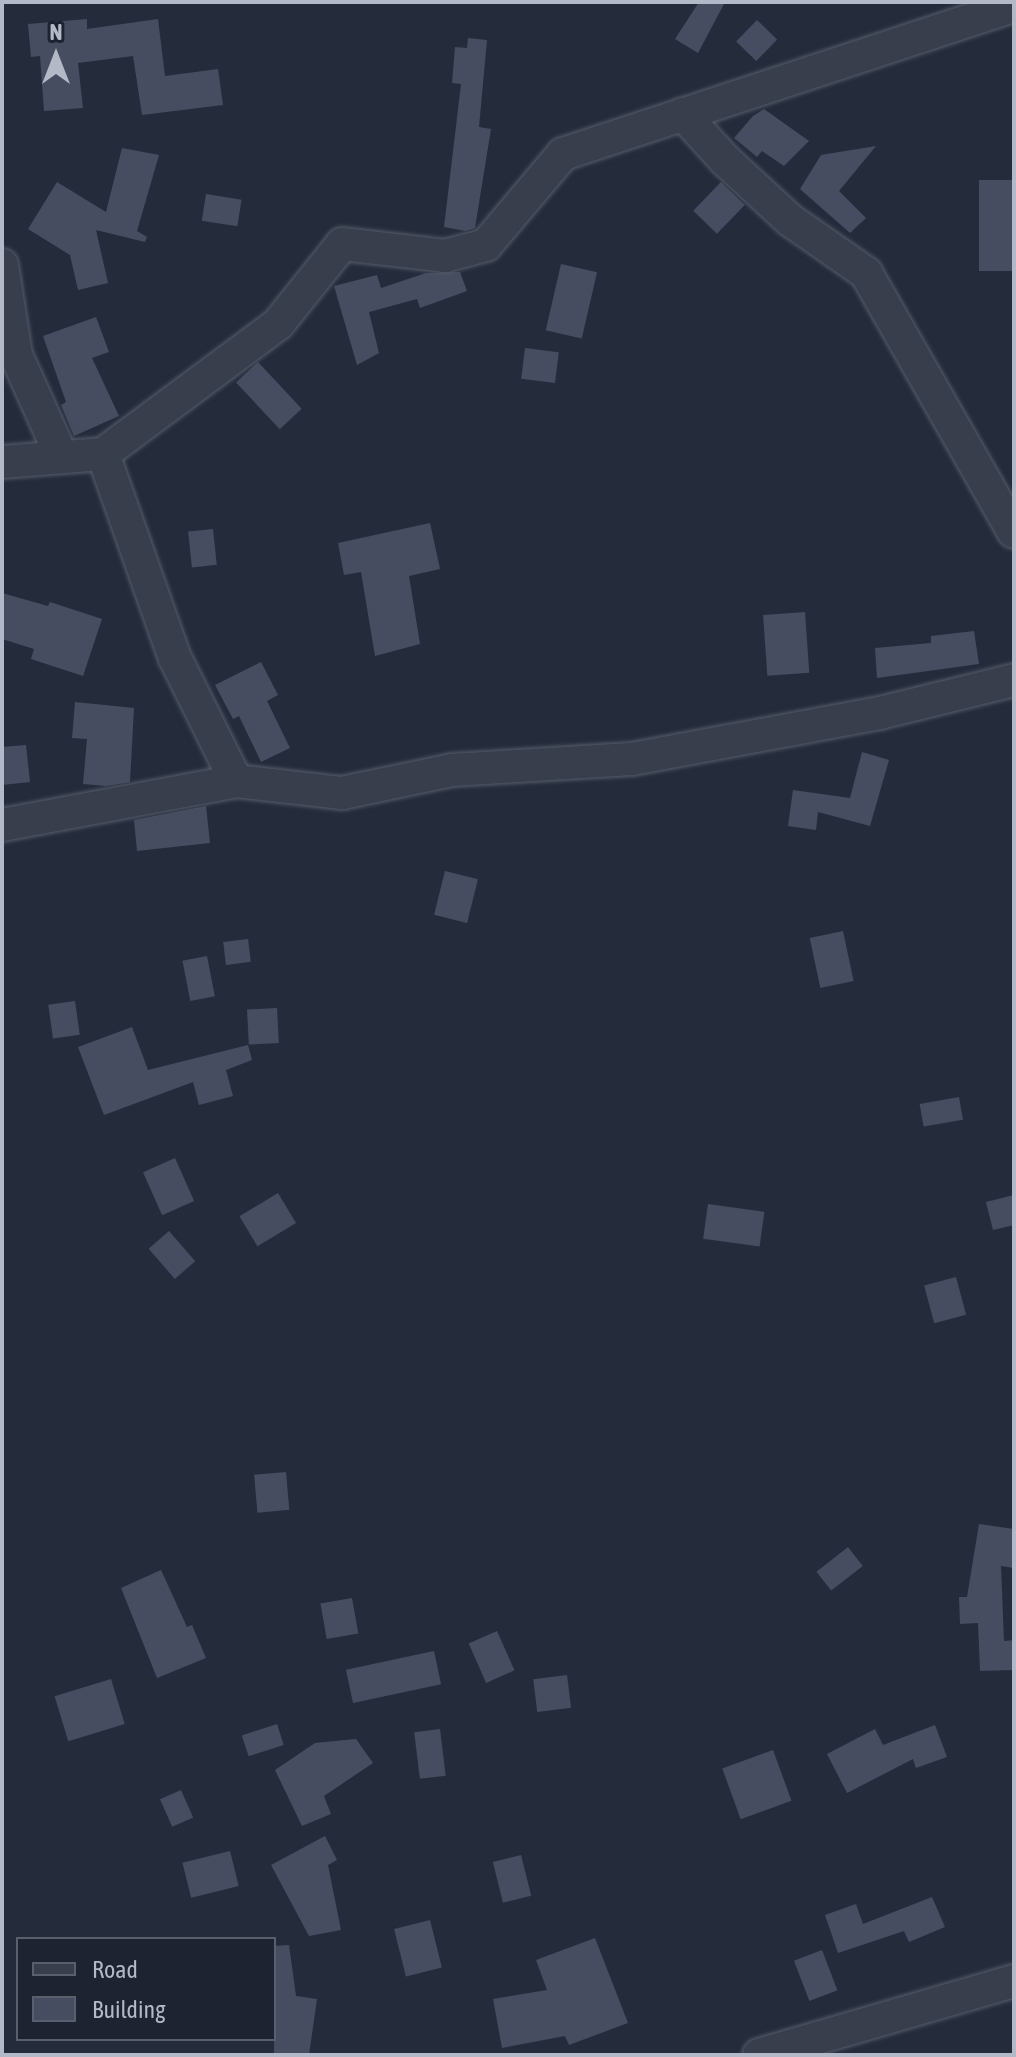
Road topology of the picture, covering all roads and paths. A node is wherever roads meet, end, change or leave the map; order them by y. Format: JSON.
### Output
{"nodes":[{"id":1,"x":1014,"y":6,"type":"edge"},
{"id":2,"x":683,"y":114,"type":"junction"},
{"id":3,"x":2,"y":265,"type":"edge"},
{"id":4,"x":103,"y":454,"type":"junction"},
{"id":5,"x":61,"y":455,"type":"junction"},
{"id":6,"x":2,"y":462,"type":"edge"},
{"id":7,"x":1014,"y":532,"type":"edge"},
{"id":8,"x":1014,"y":680,"type":"edge"},
{"id":9,"x":236,"y":781,"type":"junction"},
{"id":10,"x":2,"y":825,"type":"edge"},
{"id":11,"x":1014,"y":1981,"type":"edge"},
{"id":12,"x":759,"y":2055,"type":"edge"}],
"edges":[{"from":1,"to":2,"type":"street"},
{"from":2,"to":4,"type":"street"},
{"from":2,"to":7,"type":"street"},
{"from":3,"to":5,"type":"street"},
{"from":4,"to":5,"type":"street"},
{"from":4,"to":9,"type":"street"},
{"from":5,"to":6,"type":"street"},
{"from":8,"to":9,"type":"street"},
{"from":9,"to":10,"type":"street"},
{"from":11,"to":12,"type":"street"}]}
